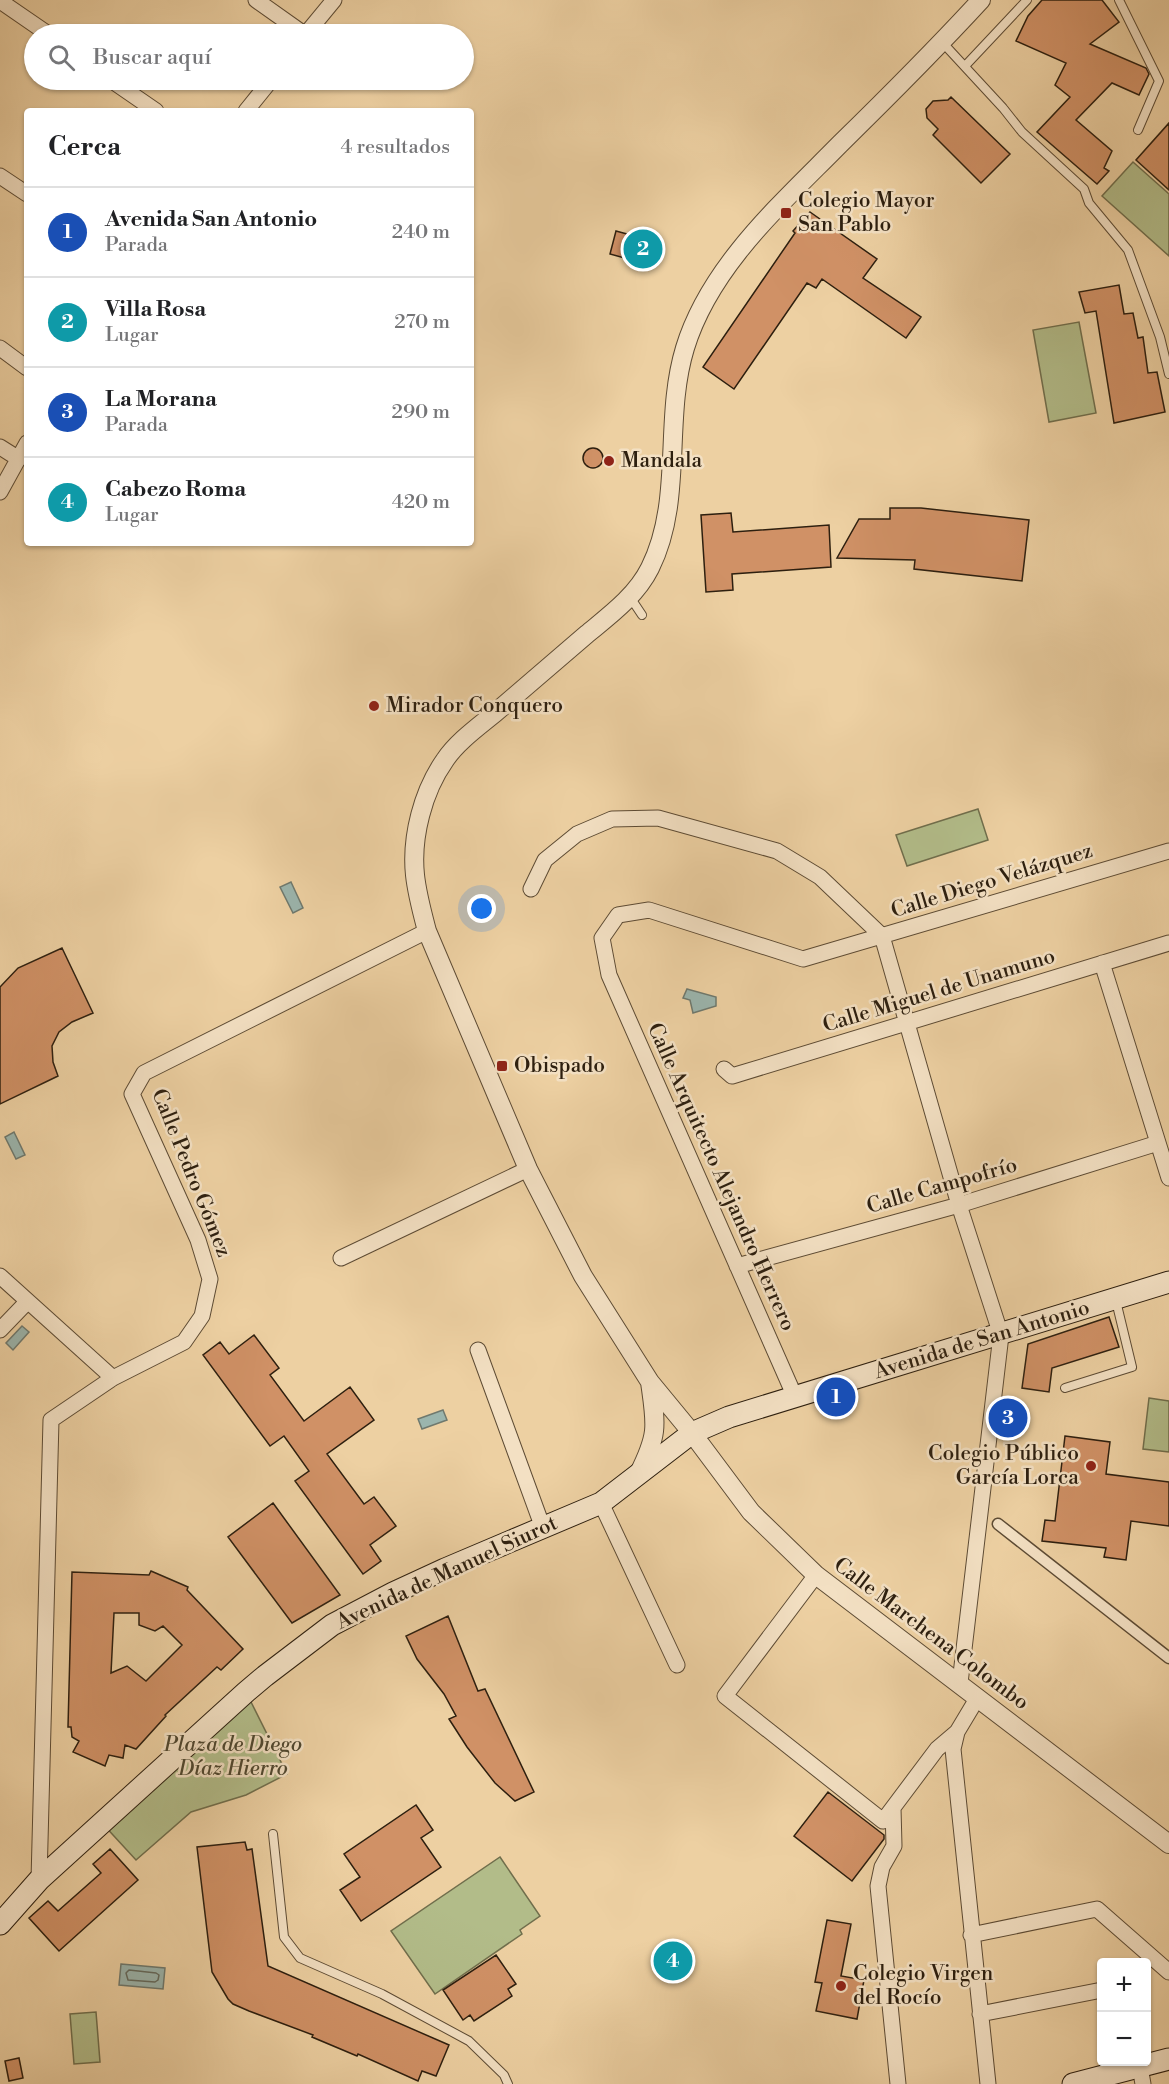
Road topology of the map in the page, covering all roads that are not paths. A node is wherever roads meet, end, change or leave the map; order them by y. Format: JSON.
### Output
{"nodes":[{"id":1,"x":256,"y":0,"type":"edge"},
{"id":2,"x":334,"y":0,"type":"edge"},
{"id":3,"x":981,"y":0,"type":"edge"},
{"id":4,"x":1027,"y":0,"type":"edge"},
{"id":5,"x":1119,"y":0,"type":"edge"},
{"id":6,"x":0,"y":1,"type":"edge"},
{"id":7,"x":33,"y":24,"type":"edge"},
{"id":8,"x":291,"y":24,"type":"edge"},
{"id":9,"x":314,"y":24,"type":"edge"},
{"id":10,"x":942,"y":42,"type":"junction"},
{"id":11,"x":965,"y":66,"type":"junction"},
{"id":12,"x":126,"y":90,"type":"edge"},
{"id":13,"x":263,"y":90,"type":"edge"},
{"id":14,"x":152,"y":108,"type":"edge"},
{"id":15,"x":248,"y":108,"type":"edge"},
{"id":16,"x":1138,"y":130,"type":"dead end"},
{"id":17,"x":0,"y":176,"type":"edge"},
{"id":18,"x":24,"y":192,"type":"edge"},
{"id":19,"x":0,"y":348,"type":"edge"},
{"id":20,"x":24,"y":366,"type":"edge"},
{"id":21,"x":1169,"y":374,"type":"edge"},
{"id":22,"x":0,"y":447,"type":"edge"},
{"id":23,"x":24,"y":449,"type":"edge"},
{"id":24,"x":19,"y":459,"type":"junction"},
{"id":25,"x":0,"y":492,"type":"edge"},
{"id":26,"x":630,"y":597,"type":"junction"},
{"id":27,"x":642,"y":615,"type":"dead end"},
{"id":28,"x":1169,"y":851,"type":"edge"},
{"id":29,"x":531,"y":889,"type":"dead end"},
{"id":30,"x":427,"y":931,"type":"junction"},
{"id":31,"x":882,"y":936,"type":"junction"},
{"id":32,"x":1169,"y":943,"type":"edge"},
{"id":33,"x":1102,"y":963,"type":"junction"},
{"id":34,"x":907,"y":1023,"type":"junction"},
{"id":35,"x":724,"y":1069,"type":"dead end"},
{"id":36,"x":1158,"y":1143,"type":"junction"},
{"id":37,"x":528,"y":1169,"type":"junction"},
{"id":38,"x":1169,"y":1178,"type":"edge"},
{"id":39,"x":958,"y":1204,"type":"junction"},
{"id":40,"x":341,"y":1258,"type":"dead end"},
{"id":41,"x":737,"y":1266,"type":"junction"},
{"id":42,"x":0,"y":1276,"type":"edge"},
{"id":43,"x":1169,"y":1282,"type":"edge"},
{"id":44,"x":1116,"y":1299,"type":"junction"},
{"id":45,"x":27,"y":1302,"type":"junction"},
{"id":46,"x":0,"y":1330,"type":"edge"},
{"id":47,"x":1001,"y":1335,"type":"junction"},
{"id":48,"x":478,"y":1350,"type":"dead end"},
{"id":49,"x":113,"y":1378,"type":"junction"},
{"id":50,"x":650,"y":1382,"type":"junction"},
{"id":51,"x":1065,"y":1388,"type":"dead end"},
{"id":52,"x":795,"y":1397,"type":"junction"},
{"id":53,"x":693,"y":1433,"type":"junction"},
{"id":54,"x":637,"y":1476,"type":"junction"},
{"id":55,"x":601,"y":1503,"type":"junction"},
{"id":56,"x":998,"y":1524,"type":"dead end"},
{"id":57,"x":543,"y":1528,"type":"junction"},
{"id":58,"x":816,"y":1575,"type":"junction"},
{"id":59,"x":1169,"y":1658,"type":"edge"},
{"id":60,"x":677,"y":1665,"type":"dead end"},
{"id":61,"x":960,"y":1683,"type":"junction"},
{"id":62,"x":978,"y":1697,"type":"junction"},
{"id":63,"x":957,"y":1732,"type":"junction"},
{"id":64,"x":893,"y":1808,"type":"junction"},
{"id":65,"x":273,"y":1834,"type":"dead end"},
{"id":66,"x":1169,"y":1844,"type":"edge"},
{"id":67,"x":39,"y":1880,"type":"junction"},
{"id":68,"x":0,"y":1924,"type":"edge"},
{"id":69,"x":971,"y":1935,"type":"junction"},
{"id":70,"x":1145,"y":1958,"type":"edge"},
{"id":71,"x":1151,"y":1963,"type":"edge"},
{"id":72,"x":1169,"y":1972,"type":"edge"},
{"id":73,"x":1097,"y":1991,"type":"edge"},
{"id":74,"x":980,"y":2014,"type":"junction"},
{"id":75,"x":1169,"y":2059,"type":"edge"},
{"id":76,"x":1142,"y":2075,"type":"edge"},
{"id":77,"x":508,"y":2084,"type":"edge"},
{"id":78,"x":898,"y":2084,"type":"edge"},
{"id":79,"x":988,"y":2084,"type":"edge"},
{"id":80,"x":1073,"y":2084,"type":"edge"}],
"edges":[{"from":1,"to":8,"type":"street"},
{"from":2,"to":9,"type":"street"},
{"from":3,"to":10,"type":"street","name":"Avenida de Manuel Siurot"},
{"from":4,"to":11,"type":"lane"},
{"from":5,"to":16,"type":"lane"},
{"from":6,"to":7,"type":"street"},
{"from":10,"to":11,"type":"lane"},
{"from":10,"to":26,"type":"street","name":"Avenida de Manuel Siurot"},
{"from":11,"to":21,"type":"lane"},
{"from":12,"to":14,"type":"street"},
{"from":13,"to":15,"type":"street"},
{"from":17,"to":18,"type":"street"},
{"from":19,"to":20,"type":"street"},
{"from":22,"to":24,"type":"street"},
{"from":23,"to":24,"type":"street"},
{"from":24,"to":25,"type":"street"},
{"from":26,"to":27,"type":"lane"},
{"from":26,"to":30,"type":"street","name":"Avenida de Manuel Siurot"},
{"from":28,"to":31,"type":"street","name":"Calle Diego Velázquez"},
{"from":29,"to":31,"type":"street","name":"Calle Diego Velázquez"},
{"from":30,"to":37,"type":"street","name":"Avenida de Manuel Siurot"},
{"from":30,"to":49,"type":"street","name":"Calle Pedro Gómez"},
{"from":31,"to":34,"type":"street"},
{"from":31,"to":41,"type":"street","name":"Calle Arquitecto Alejandro Herrero"},
{"from":32,"to":33,"type":"street","name":"Calle Miguel de Unamuno"},
{"from":33,"to":34,"type":"street","name":"Calle Miguel de Unamuno"},
{"from":33,"to":36,"type":"street"},
{"from":34,"to":35,"type":"street","name":"Calle Miguel de Unamuno"},
{"from":34,"to":39,"type":"street"},
{"from":36,"to":38,"type":"street"},
{"from":36,"to":39,"type":"street","name":"Calle Campofrío"},
{"from":37,"to":40,"type":"street"},
{"from":37,"to":50,"type":"street","name":"Avenida de Manuel Siurot"},
{"from":39,"to":41,"type":"street","name":"Calle Campofrío"},
{"from":39,"to":47,"type":"street"},
{"from":41,"to":52,"type":"street","name":"Calle Arquitecto Alejandro Herrero"},
{"from":42,"to":45,"type":"street"},
{"from":43,"to":44,"type":"main road","name":"Avenida de San Antonio"},
{"from":44,"to":47,"type":"main road","name":"Avenida de San Antonio"},
{"from":44,"to":51,"type":"lane"},
{"from":45,"to":46,"type":"street"},
{"from":45,"to":49,"type":"street"},
{"from":47,"to":52,"type":"main road","name":"Avenida de San Antonio"},
{"from":47,"to":61,"type":"street"},
{"from":48,"to":57,"type":"street"},
{"from":49,"to":67,"type":"street"},
{"from":50,"to":53,"type":"street","name":"Avenida de Manuel Siurot"},
{"from":50,"to":54,"type":"street","name":"Avenida de Manuel Siurot"},
{"from":52,"to":53,"type":"main road","name":"Avenida de San Antonio"},
{"from":53,"to":54,"type":"main road","name":"Avenida de Manuel Siurot"},
{"from":53,"to":58,"type":"street","name":"Calle Marchena Colombo"},
{"from":54,"to":55,"type":"main road","name":"Avenida de Manuel Siurot"},
{"from":55,"to":57,"type":"main road","name":"Avenida de Manuel Siurot"},
{"from":55,"to":60,"type":"street"},
{"from":56,"to":59,"type":"street"},
{"from":57,"to":67,"type":"main road","name":"Avenida de Manuel Siurot"},
{"from":58,"to":61,"type":"street","name":"Calle Marchena Colombo"},
{"from":58,"to":64,"type":"street"},
{"from":61,"to":62,"type":"street","name":"Calle Marchena Colombo"},
{"from":62,"to":63,"type":"street"},
{"from":62,"to":66,"type":"street","name":"Calle Marchena Colombo"},
{"from":63,"to":64,"type":"street"},
{"from":63,"to":69,"type":"street"},
{"from":64,"to":78,"type":"street"},
{"from":65,"to":77,"type":"lane"},
{"from":67,"to":68,"type":"main road","name":"Avenida de Manuel Siurot"},
{"from":69,"to":70,"type":"street"},
{"from":69,"to":74,"type":"street"},
{"from":71,"to":72,"type":"street"},
{"from":73,"to":74,"type":"street"},
{"from":74,"to":79,"type":"street"},
{"from":75,"to":76,"type":"main road"},
{"from":76,"to":80,"type":"main road"}]}
